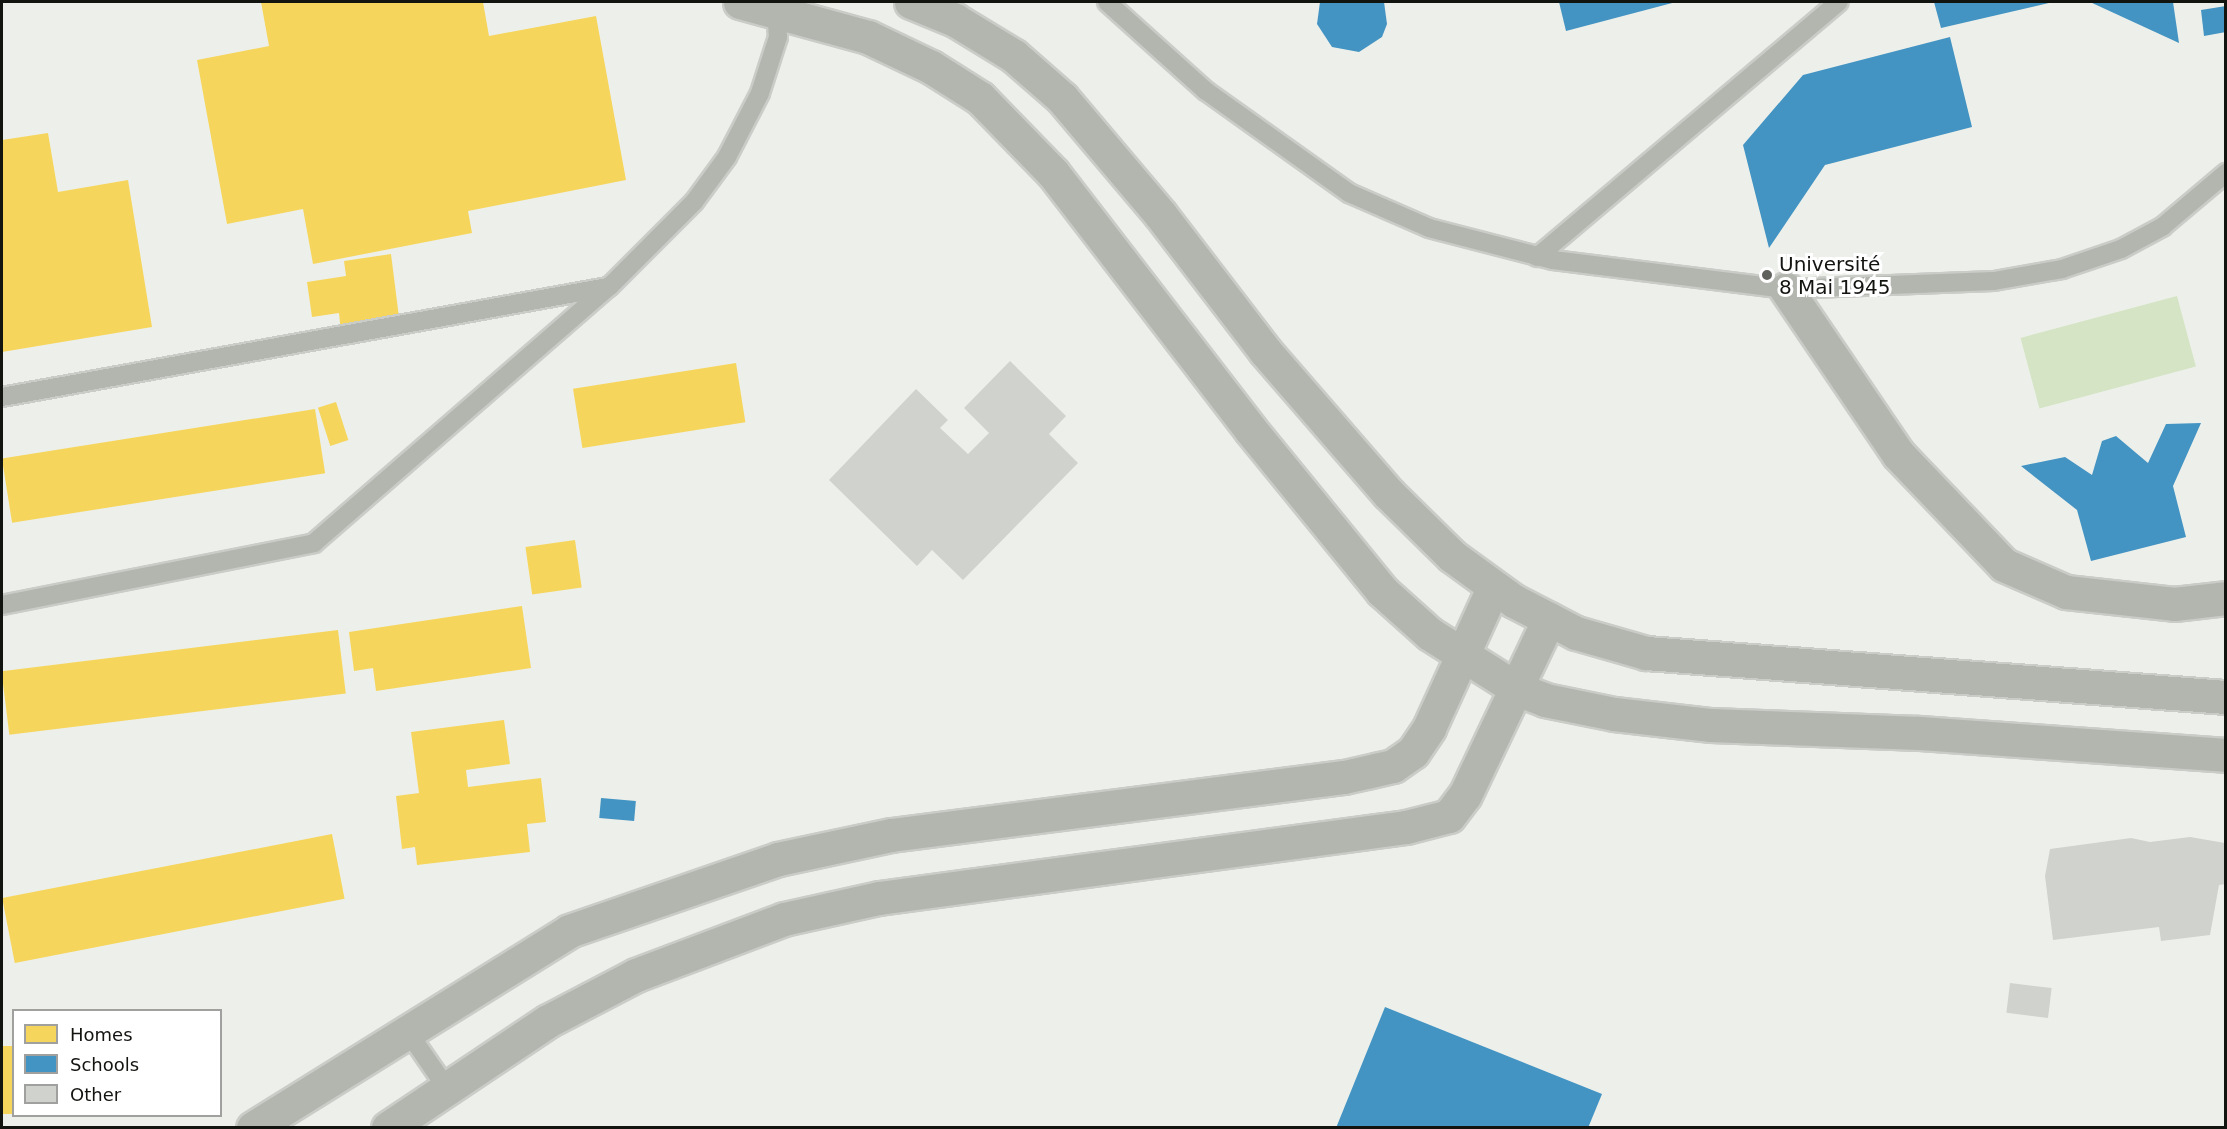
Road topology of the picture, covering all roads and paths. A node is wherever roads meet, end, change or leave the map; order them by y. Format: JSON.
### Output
{"nodes":[{"id":1,"x":740,"y":2,"type":"edge"},
{"id":2,"x":911,"y":2,"type":"edge"},
{"id":3,"x":1107,"y":2,"type":"edge"},
{"id":4,"x":1839,"y":2,"type":"edge"},
{"id":5,"x":776,"y":10,"type":"junction"},
{"id":6,"x":2226,"y":173,"type":"edge"},
{"id":7,"x":1537,"y":256,"type":"junction"},
{"id":8,"x":609,"y":287,"type":"junction"},
{"id":9,"x":1786,"y":289,"type":"junction"},
{"id":10,"x":2,"y":397,"type":"edge"},
{"id":11,"x":1493,"y":588,"type":"junction"},
{"id":12,"x":2226,"y":597,"type":"edge"},
{"id":13,"x":2,"y":605,"type":"edge"},
{"id":14,"x":1549,"y":619,"type":"junction"},
{"id":15,"x":1462,"y":656,"type":"junction"},
{"id":16,"x":1517,"y":689,"type":"junction"},
{"id":17,"x":2226,"y":697,"type":"edge"},
{"id":18,"x":2226,"y":755,"type":"edge"},
{"id":19,"x":408,"y":1032,"type":"junction"},
{"id":20,"x":446,"y":1087,"type":"junction"},
{"id":21,"x":253,"y":1128,"type":"edge"},
{"id":22,"x":388,"y":1128,"type":"edge"}],
"edges":[{"from":1,"to":5,"type":"street"},
{"from":2,"to":11,"type":"street"},
{"from":3,"to":7,"type":"lane"},
{"from":4,"to":7,"type":"lane"},
{"from":5,"to":8,"type":"lane"},
{"from":5,"to":15,"type":"street"},
{"from":6,"to":9,"type":"lane"},
{"from":7,"to":9,"type":"lane"},
{"from":8,"to":10,"type":"lane"},
{"from":8,"to":13,"type":"lane"},
{"from":9,"to":12,"type":"street"},
{"from":11,"to":14,"type":"street"},
{"from":11,"to":15,"type":"street"},
{"from":14,"to":16,"type":"street"},
{"from":14,"to":17,"type":"street"},
{"from":15,"to":16,"type":"street"},
{"from":15,"to":19,"type":"street"},
{"from":16,"to":18,"type":"street"},
{"from":16,"to":20,"type":"street"},
{"from":19,"to":20,"type":"lane"},
{"from":19,"to":21,"type":"street"},
{"from":20,"to":22,"type":"street"}]}
